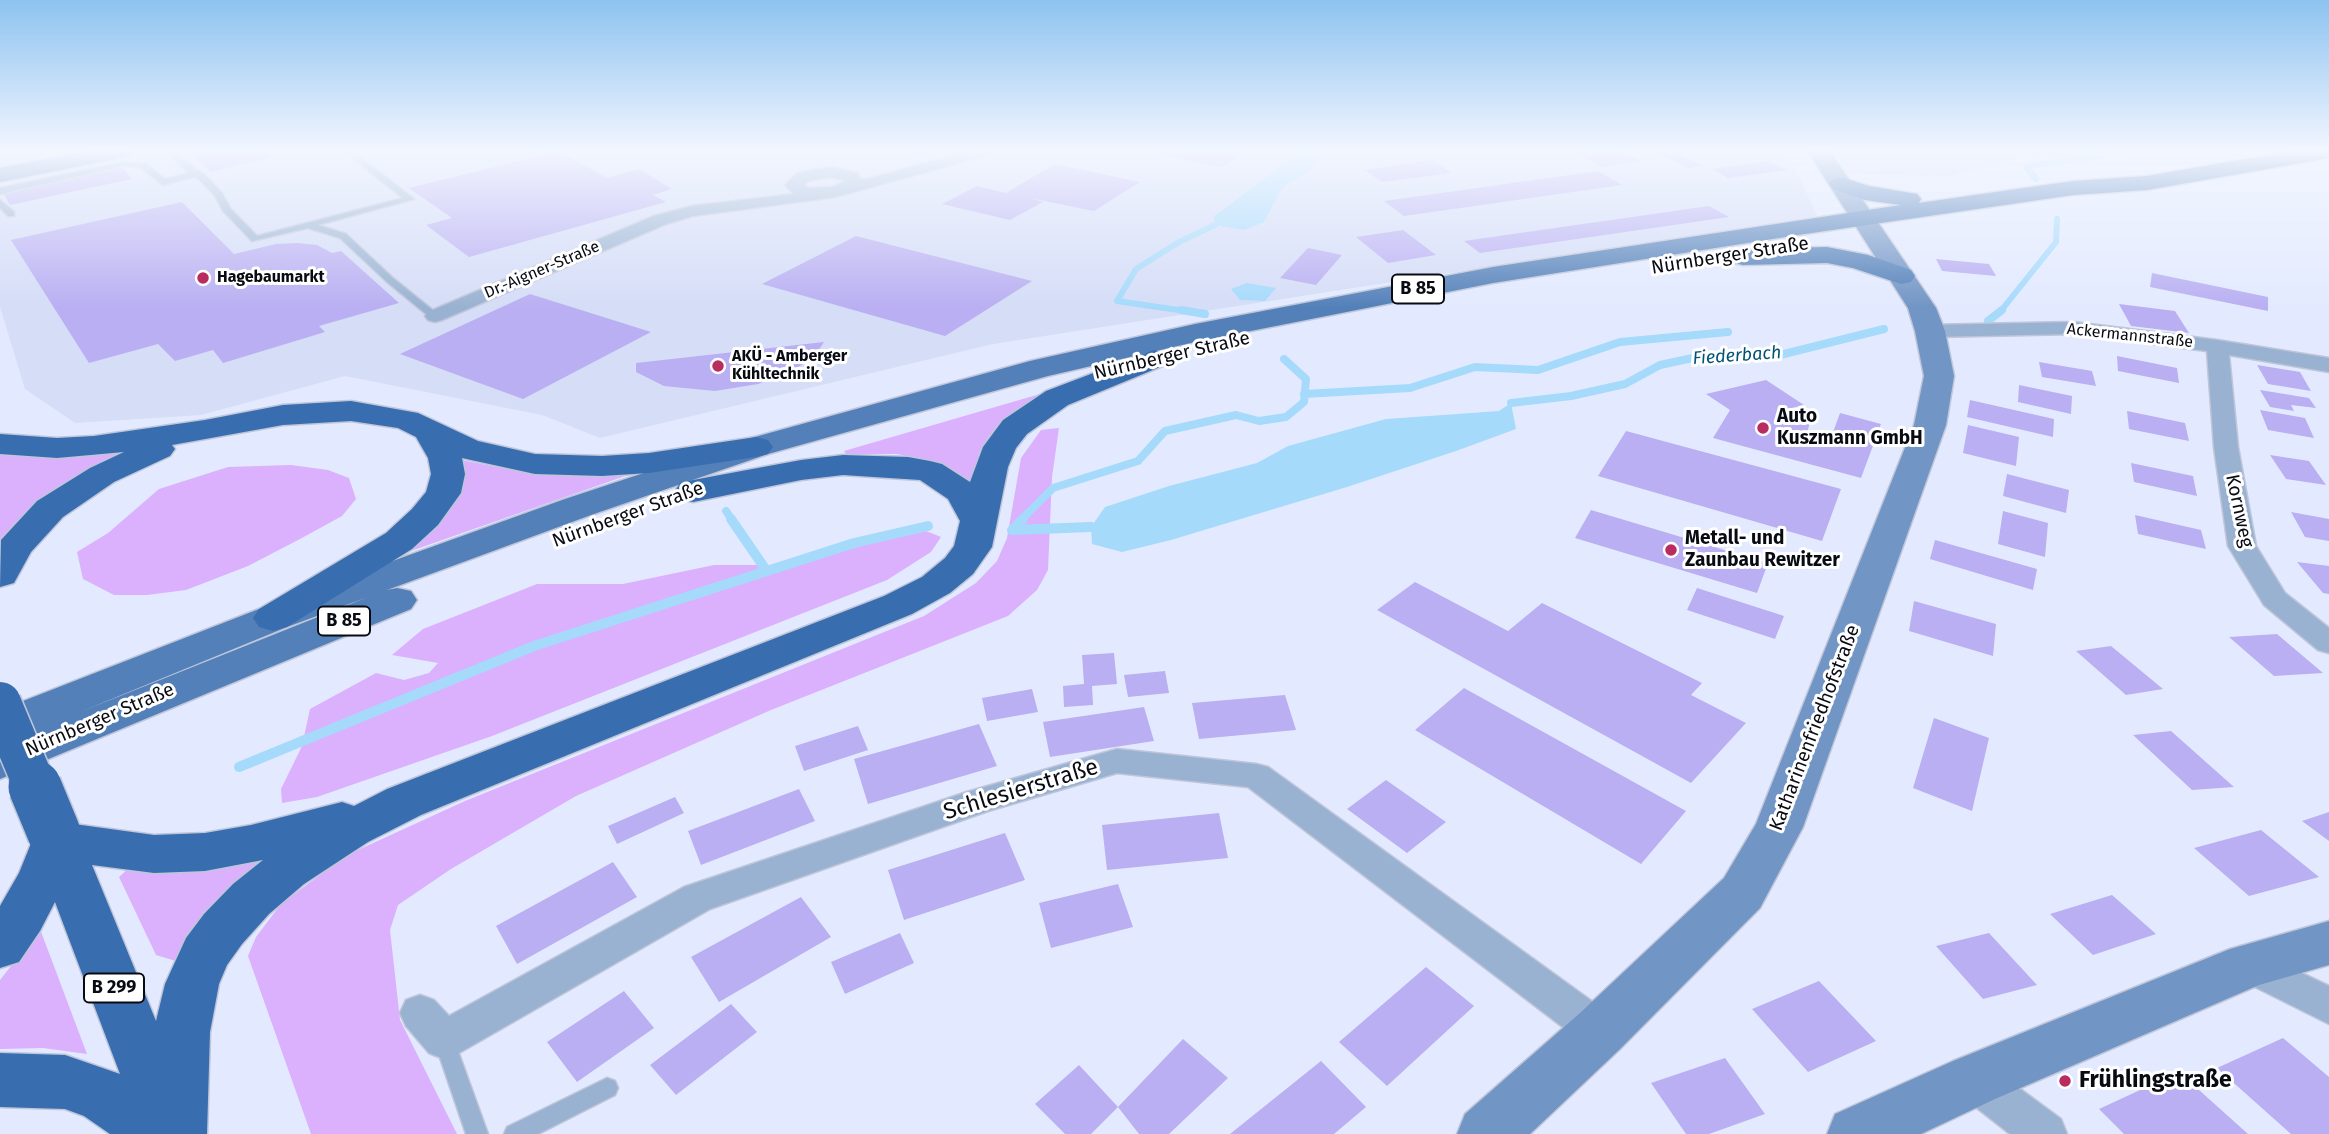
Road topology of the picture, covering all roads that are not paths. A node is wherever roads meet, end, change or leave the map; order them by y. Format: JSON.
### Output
{"nodes":[{"id":1,"x":0,"y":203,"type":"edge"},
{"id":2,"x":223,"y":203,"type":"edge"},
{"id":3,"x":395,"y":203,"type":"edge"},
{"id":4,"x":762,"y":203,"type":"edge"},
{"id":5,"x":1854,"y":203,"type":"edge"},
{"id":6,"x":1970,"y":203,"type":"edge"},
{"id":7,"x":2063,"y":203,"type":"edge"},
{"id":8,"x":11,"y":215,"type":"dead end"},
{"id":9,"x":310,"y":226,"type":"junction"},
{"id":10,"x":1869,"y":226,"type":"junction"},
{"id":11,"x":1702,"y":260,"type":"junction"},
{"id":12,"x":1902,"y":276,"type":"junction"},
{"id":13,"x":435,"y":316,"type":"joint"},
{"id":14,"x":1930,"y":331,"type":"junction"},
{"id":15,"x":2217,"y":346,"type":"junction"},
{"id":16,"x":1154,"y":359,"type":"junction"},
{"id":17,"x":2329,"y":365,"type":"edge"},
{"id":18,"x":205,"y":430,"type":"junction"},
{"id":19,"x":430,"y":432,"type":"junction"},
{"id":20,"x":0,"y":444,"type":"edge"},
{"id":21,"x":756,"y":447,"type":"junction"},
{"id":22,"x":693,"y":491,"type":"junction"},
{"id":23,"x":980,"y":523,"type":"junction"},
{"id":24,"x":0,"y":575,"type":"edge"},
{"id":25,"x":273,"y":618,"type":"junction"},
{"id":26,"x":2329,"y":643,"type":"edge"},
{"id":27,"x":0,"y":703,"type":"edge"},
{"id":28,"x":0,"y":727,"type":"edge"},
{"id":29,"x":0,"y":762,"type":"edge"},
{"id":30,"x":404,"y":802,"type":"junction"},
{"id":31,"x":55,"y":837,"type":"junction"},
{"id":32,"x":2329,"y":943,"type":"edge"},
{"id":33,"x":0,"y":946,"type":"edge"},
{"id":34,"x":2249,"y":965,"type":"junction"},
{"id":35,"x":2329,"y":1006,"type":"edge"},
{"id":36,"x":420,"y":1013,"type":"dead end"},
{"id":37,"x":1600,"y":1031,"type":"junction"},
{"id":38,"x":444,"y":1040,"type":"junction"},
{"id":39,"x":0,"y":1080,"type":"edge"},
{"id":40,"x":1974,"y":1080,"type":"junction"},
{"id":41,"x":607,"y":1088,"type":"dead end"},
{"id":42,"x":1507,"y":1128,"type":"edge"},
{"id":43,"x":160,"y":1134,"type":"edge"},
{"id":44,"x":175,"y":1134,"type":"edge"},
{"id":45,"x":477,"y":1134,"type":"edge"},
{"id":46,"x":515,"y":1134,"type":"edge"},
{"id":47,"x":1857,"y":1134,"type":"edge"},
{"id":48,"x":2045,"y":1134,"type":"edge"}],
"edges":[{"from":1,"to":8,"type":"lane"},
{"from":2,"to":9,"type":"lane"},
{"from":3,"to":9,"type":"lane"},
{"from":4,"to":13,"type":"street","name":"Dr.-Aigner-Straße"},
{"from":5,"to":10,"type":"street","name":"Katharinenfriedhofstraße"},
{"from":6,"to":10,"type":"main road","name":"Nürnberger Straße","number":"B 85"},
{"from":7,"to":10,"type":"main road","name":"Nürnberger Straße","number":"B 85"},
{"from":9,"to":13,"type":"lane"},
{"from":10,"to":11,"type":"main road","name":"Nürnberger Straße","number":"B 85"},
{"from":10,"to":12,"type":"street","name":"Katharinenfriedhofstraße"},
{"from":10,"to":21,"type":"main road","name":"Nürnberger Straße","number":"B 85"},
{"from":11,"to":12,"type":"main road"},
{"from":11,"to":16,"type":"main road","name":"Nürnberger Straße","number":"B 85"},
{"from":12,"to":14,"type":"street","name":"Katharinenfriedhofstraße"},
{"from":14,"to":15,"type":"street","name":"Ackermannstraße"},
{"from":14,"to":37,"type":"street","name":"Katharinenfriedhofstraße"},
{"from":15,"to":17,"type":"street","name":"Ackermannstraße"},
{"from":15,"to":26,"type":"street","name":"Kornweg"},
{"from":16,"to":22,"type":"main road","name":"Nürnberger Straße","number":"B 85"},
{"from":16,"to":23,"type":"highway"},
{"from":18,"to":19,"type":"highway"},
{"from":18,"to":20,"type":"highway"},
{"from":18,"to":24,"type":"highway"},
{"from":19,"to":21,"type":"highway"},
{"from":19,"to":25,"type":"highway"},
{"from":21,"to":25,"type":"main road","name":"Nürnberger Straße","number":"B 85"},
{"from":22,"to":23,"type":"highway"},
{"from":22,"to":29,"type":"main road","name":"Nürnberger Straße","number":"B 85"},
{"from":23,"to":30,"type":"highway"},
{"from":25,"to":28,"type":"main road","name":"Nürnberger Straße","number":"B 85"},
{"from":27,"to":31,"type":"highway","number":"B 299","bridge":true},
{"from":30,"to":31,"type":"highway"},
{"from":30,"to":44,"type":"highway"},
{"from":31,"to":33,"type":"highway"},
{"from":31,"to":44,"type":"highway","number":"B 299"},
{"from":32,"to":34,"type":"street"},
{"from":34,"to":35,"type":"street"},
{"from":34,"to":40,"type":"street"},
{"from":36,"to":38,"type":"street"},
{"from":37,"to":38,"type":"street","name":"Schlesierstraße"},
{"from":37,"to":42,"type":"street","name":"Katharinenfriedhofstraße"},
{"from":38,"to":45,"type":"lane"},
{"from":39,"to":43,"type":"highway"},
{"from":40,"to":47,"type":"street"},
{"from":40,"to":48,"type":"street"},
{"from":41,"to":46,"type":"lane"}]}
